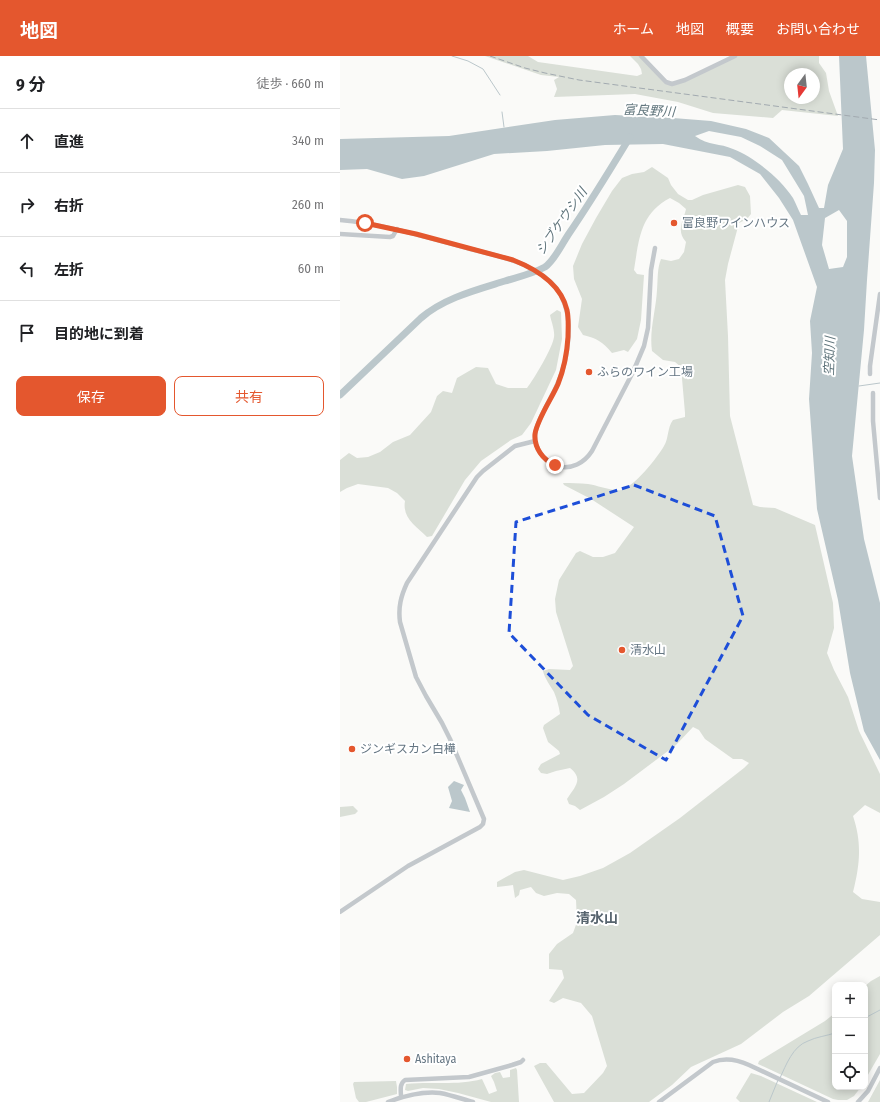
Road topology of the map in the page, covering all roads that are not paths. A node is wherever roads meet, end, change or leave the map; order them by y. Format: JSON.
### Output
{"nodes":[{"id":1,"x":641,"y":56,"type":"edge"},
{"id":2,"x":735,"y":56,"type":"edge"},
{"id":3,"x":340,"y":220,"type":"edge"},
{"id":4,"x":397,"y":229,"type":"junction"},
{"id":5,"x":340,"y":234,"type":"edge"},
{"id":6,"x":655,"y":248,"type":"dead end"},
{"id":7,"x":880,"y":294,"type":"edge"},
{"id":8,"x":870,"y":374,"type":"dead end"},
{"id":9,"x":873,"y":393,"type":"dead end"},
{"id":10,"x":536,"y":441,"type":"junction"},
{"id":11,"x":880,"y":498,"type":"edge"},
{"id":12,"x":340,"y":912,"type":"edge"},
{"id":13,"x":523,"y":1060,"type":"dead end"},
{"id":14,"x":880,"y":1068,"type":"edge"},
{"id":15,"x":401,"y":1097,"type":"junction"},
{"id":16,"x":388,"y":1102,"type":"edge"},
{"id":17,"x":473,"y":1102,"type":"edge"},
{"id":18,"x":659,"y":1102,"type":"edge"},
{"id":19,"x":828,"y":1102,"type":"edge"},
{"id":20,"x":858,"y":1102,"type":"edge"}],
"edges":[{"from":1,"to":2,"type":"street"},
{"from":3,"to":4,"type":"street"},
{"from":4,"to":5,"type":"street"},
{"from":4,"to":10,"type":"street"},
{"from":6,"to":10,"type":"street"},
{"from":7,"to":8,"type":"street"},
{"from":9,"to":11,"type":"street"},
{"from":10,"to":12,"type":"street"},
{"from":13,"to":15,"type":"street"},
{"from":14,"to":20,"type":"street"},
{"from":15,"to":16,"type":"street"},
{"from":15,"to":17,"type":"street"},
{"from":18,"to":19,"type":"street"}]}
